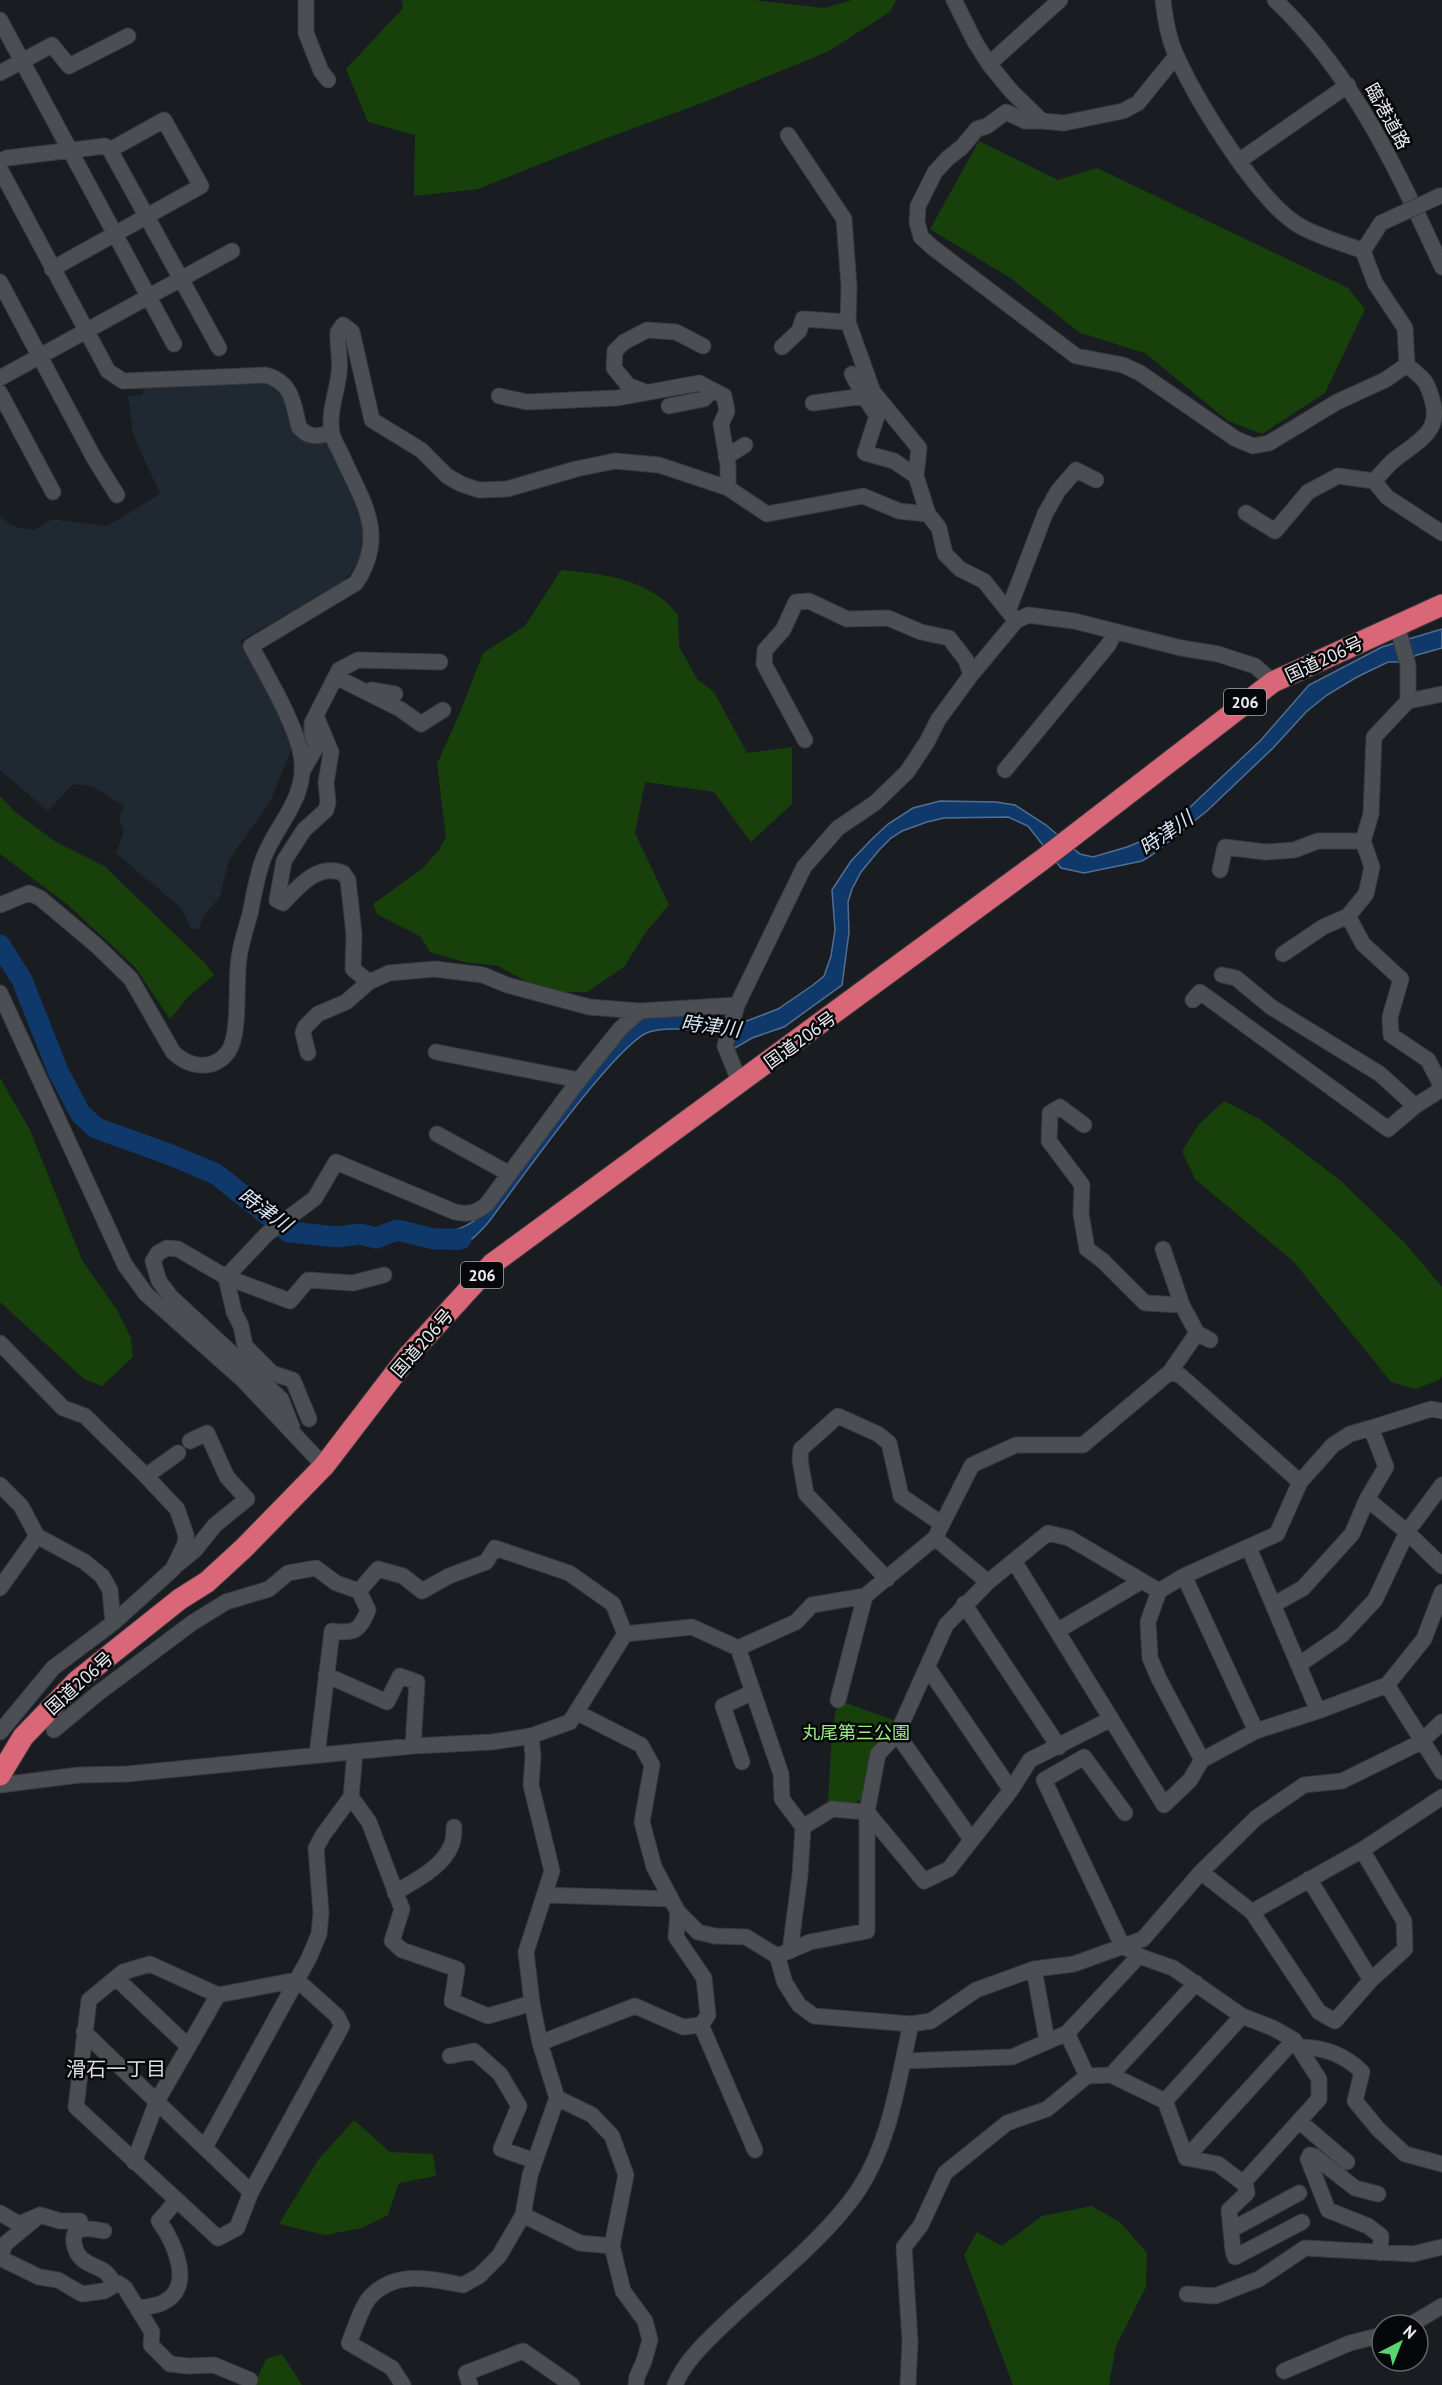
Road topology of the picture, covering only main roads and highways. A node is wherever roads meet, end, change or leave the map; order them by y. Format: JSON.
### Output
{"nodes":[{"id":1,"x":1442,"y":605,"type":"edge"},
{"id":2,"x":0,"y":1775,"type":"edge"}],
"edges":[{"from":1,"to":2,"type":"highway","name":"国道206号","number":"206"}]}
